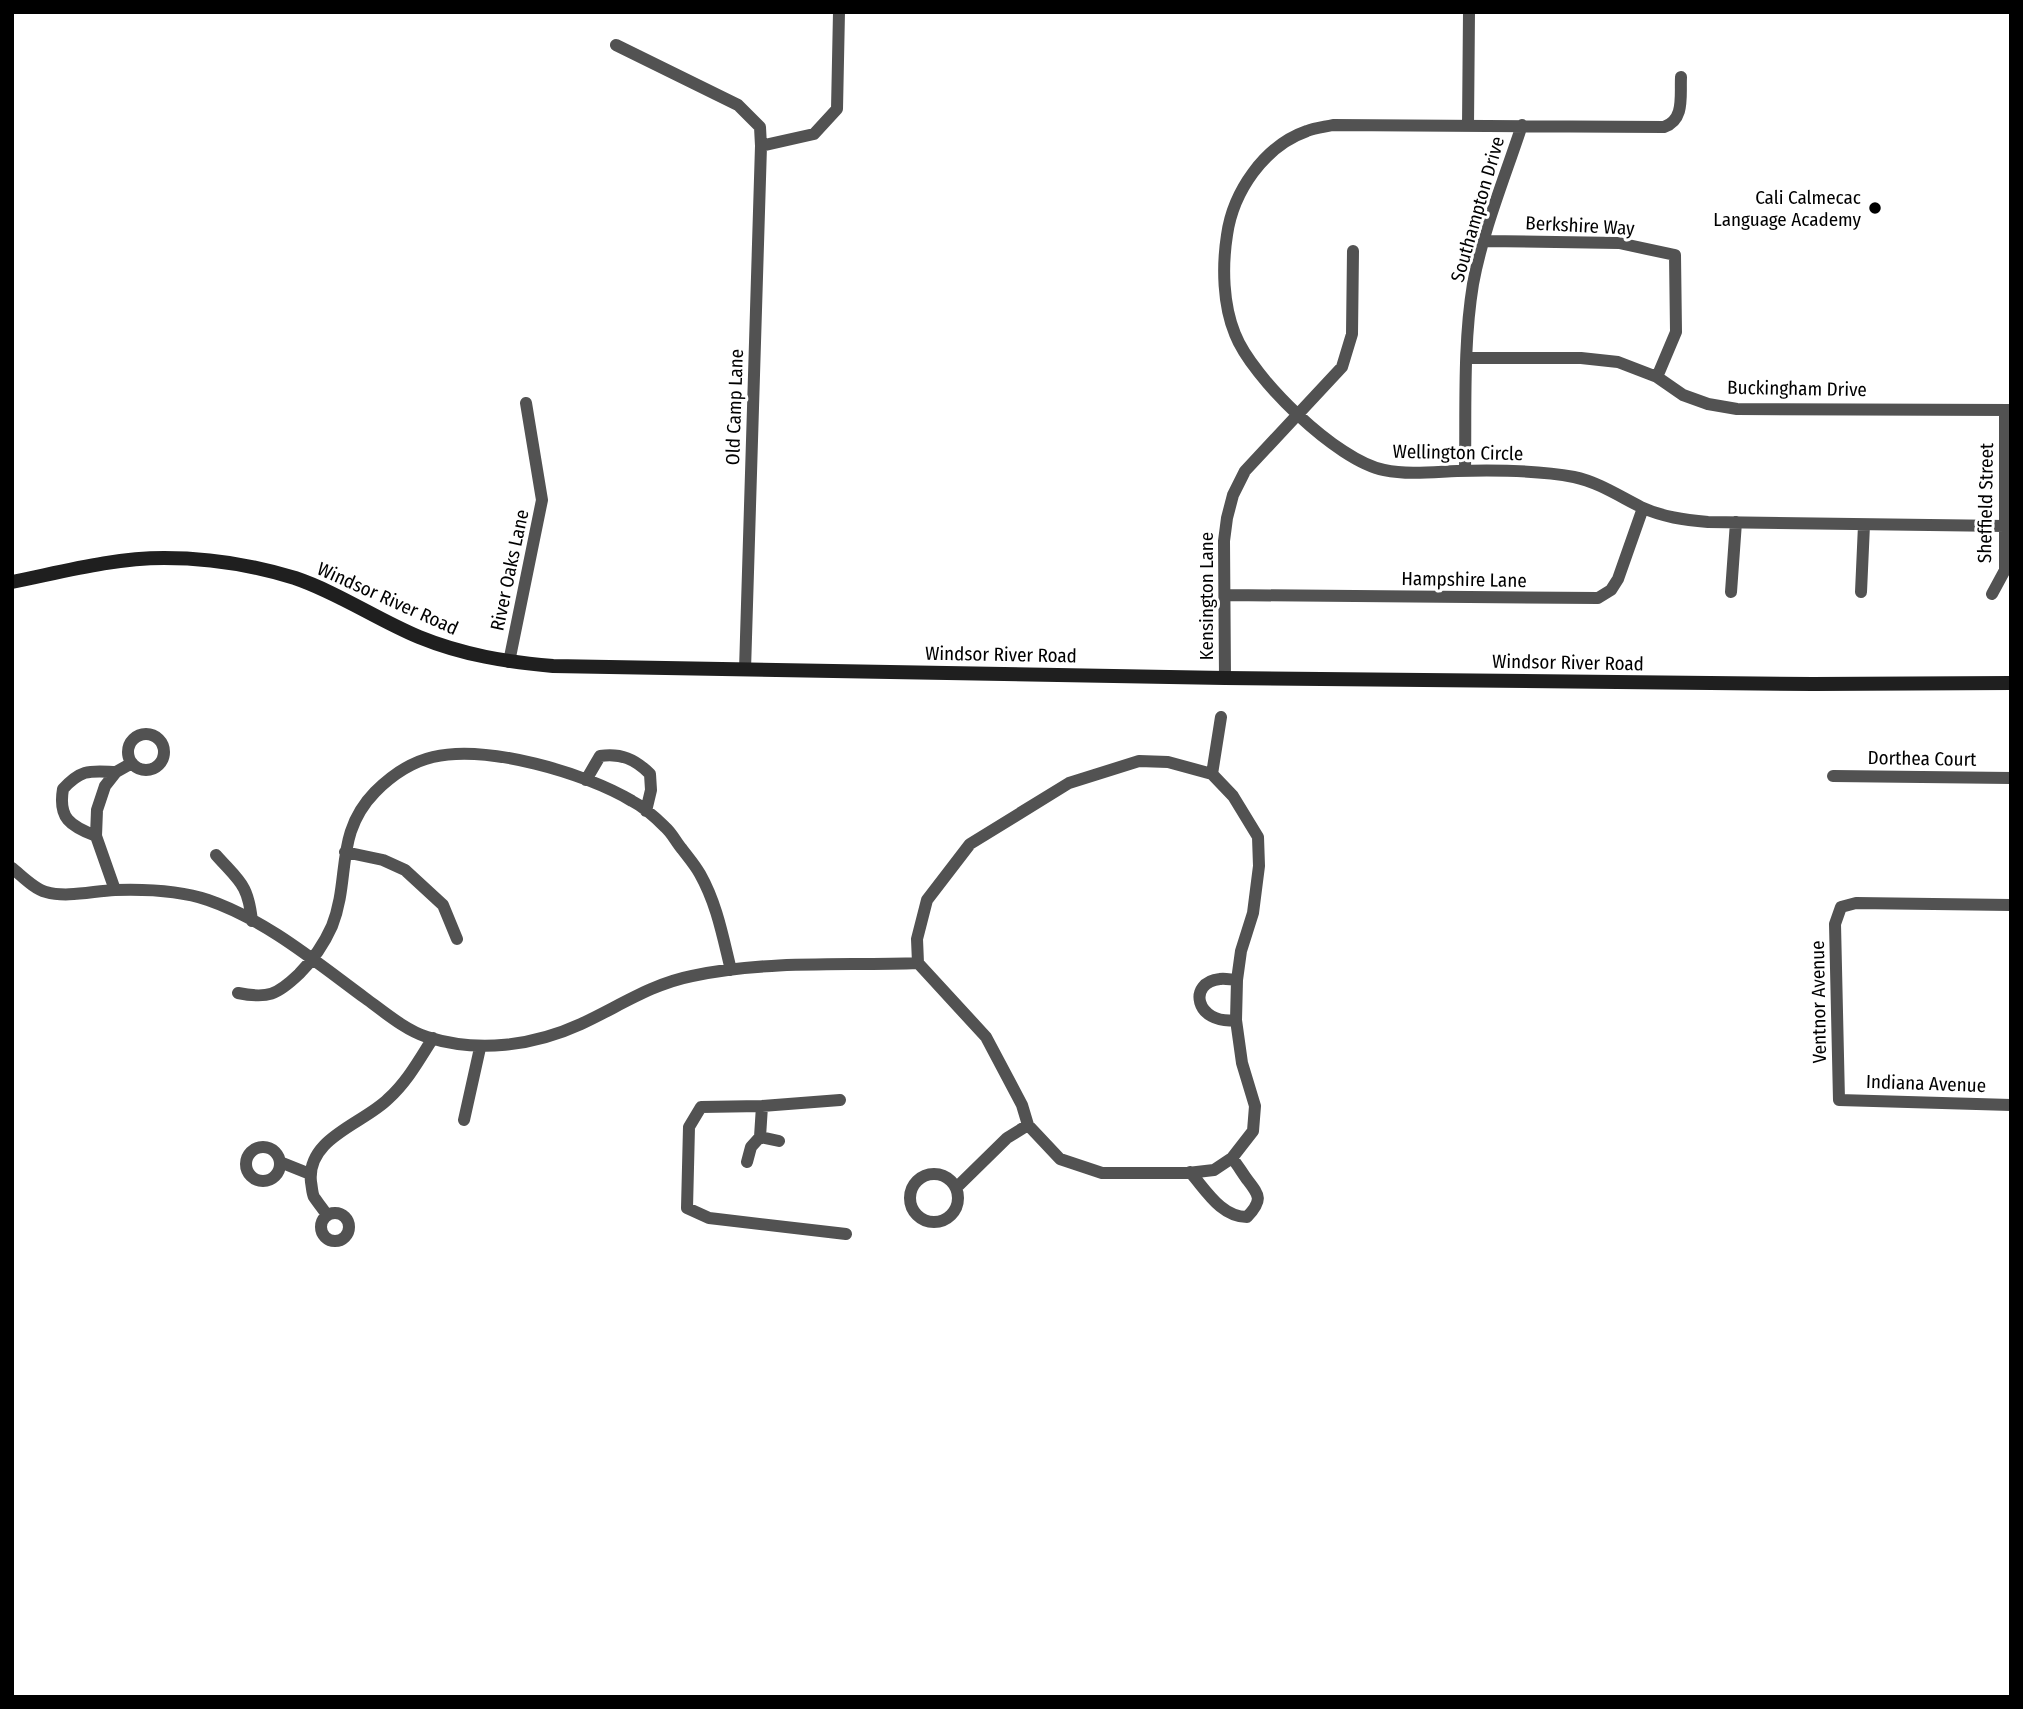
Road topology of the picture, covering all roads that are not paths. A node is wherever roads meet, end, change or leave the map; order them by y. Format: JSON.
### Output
{"nodes":[{"id":1,"x":839,"y":12,"type":"edge"},
{"id":2,"x":1469,"y":12,"type":"edge"},
{"id":3,"x":615,"y":45,"type":"dead end"},
{"id":4,"x":1682,"y":77,"type":"dead end"},
{"id":5,"x":1468,"y":125,"type":"junction"},
{"id":6,"x":1522,"y":125,"type":"junction"},
{"id":7,"x":761,"y":146,"type":"junction"},
{"id":8,"x":1484,"y":241,"type":"junction"},
{"id":9,"x":1353,"y":251,"type":"dead end"},
{"id":10,"x":1467,"y":358,"type":"junction"},
{"id":11,"x":1657,"y":377,"type":"junction"},
{"id":12,"x":526,"y":403,"type":"dead end"},
{"id":13,"x":2008,"y":410,"type":"edge"},
{"id":14,"x":1299,"y":415,"type":"junction"},
{"id":15,"x":1465,"y":471,"type":"junction"},
{"id":16,"x":1643,"y":508,"type":"junction"},
{"id":17,"x":1736,"y":522,"type":"junction"},
{"id":18,"x":1864,"y":525,"type":"junction"},
{"id":19,"x":2005,"y":526,"type":"junction"},
{"id":20,"x":12,"y":582,"type":"edge"},
{"id":21,"x":1731,"y":592,"type":"dead end"},
{"id":22,"x":1861,"y":592,"type":"dead end"},
{"id":23,"x":1992,"y":594,"type":"dead end"},
{"id":24,"x":1225,"y":595,"type":"junction"},
{"id":25,"x":509,"y":662,"type":"junction"},
{"id":26,"x":745,"y":670,"type":"junction"},
{"id":27,"x":1225,"y":678,"type":"junction"},
{"id":28,"x":2011,"y":683,"type":"edge"},
{"id":29,"x":1221,"y":717,"type":"dead end"},
{"id":30,"x":132,"y":763,"type":"dead end"},
{"id":31,"x":116,"y":772,"type":"junction"},
{"id":32,"x":1212,"y":775,"type":"junction"},
{"id":33,"x":1833,"y":776,"type":"dead end"},
{"id":34,"x":2011,"y":778,"type":"edge"},
{"id":35,"x":586,"y":780,"type":"junction"},
{"id":36,"x":646,"y":811,"type":"junction"},
{"id":37,"x":96,"y":836,"type":"junction"},
{"id":38,"x":345,"y":852,"type":"junction"},
{"id":39,"x":216,"y":855,"type":"dead end"},
{"id":40,"x":12,"y":868,"type":"edge"},
{"id":41,"x":115,"y":890,"type":"junction"},
{"id":42,"x":2011,"y":905,"type":"edge"},
{"id":43,"x":251,"y":921,"type":"junction"},
{"id":44,"x":457,"y":939,"type":"dead end"},
{"id":45,"x":313,"y":961,"type":"junction"},
{"id":46,"x":918,"y":963,"type":"junction"},
{"id":47,"x":731,"y":970,"type":"junction"},
{"id":48,"x":1237,"y":980,"type":"junction"},
{"id":49,"x":238,"y":993,"type":"dead end"},
{"id":50,"x":1237,"y":1020,"type":"junction"},
{"id":51,"x":433,"y":1038,"type":"junction"},
{"id":52,"x":480,"y":1048,"type":"junction"},
{"id":53,"x":840,"y":1100,"type":"dead end"},
{"id":54,"x":1839,"y":1100,"type":"joint"},
{"id":55,"x":762,"y":1105,"type":"junction"},
{"id":56,"x":2011,"y":1105,"type":"edge"},
{"id":57,"x":464,"y":1120,"type":"dead end"},
{"id":58,"x":1027,"y":1125,"type":"junction"},
{"id":59,"x":760,"y":1137,"type":"junction"},
{"id":60,"x":779,"y":1141,"type":"dead end"},
{"id":61,"x":1232,"y":1158,"type":"junction"},
{"id":62,"x":280,"y":1162,"type":"dead end"},
{"id":63,"x":747,"y":1162,"type":"dead end"},
{"id":64,"x":1190,"y":1172,"type":"junction"},
{"id":65,"x":310,"y":1174,"type":"junction"},
{"id":66,"x":956,"y":1188,"type":"dead end"},
{"id":67,"x":327,"y":1215,"type":"dead end"},
{"id":68,"x":845,"y":1234,"type":"dead end"}],
"edges":[{"from":1,"to":7,"type":"street"},
{"from":2,"to":5,"type":"street"},
{"from":3,"to":7,"type":"street","name":"Old Camp Lane"},
{"from":4,"to":6,"type":"street","name":"Wellington Circle"},
{"from":5,"to":6,"type":"street","name":"Wellington Circle"},
{"from":5,"to":14,"type":"street","name":"Wellington Circle"},
{"from":6,"to":8,"type":"street","name":"Southampton Drive"},
{"from":7,"to":26,"type":"street","name":"Old Camp Lane"},
{"from":8,"to":10,"type":"street","name":"Southampton Drive"},
{"from":8,"to":11,"type":"street","name":"Berkshire Way"},
{"from":9,"to":14,"type":"street","name":"Kensington Lane"},
{"from":10,"to":11,"type":"street","name":"Buckingham Drive"},
{"from":10,"to":15,"type":"street","name":"Southampton Drive"},
{"from":11,"to":13,"type":"street","name":"Buckingham Drive"},
{"from":12,"to":25,"type":"street","name":"River Oaks Lane"},
{"from":13,"to":19,"type":"street","name":"Sheffield Street"},
{"from":14,"to":15,"type":"street","name":"Wellington Circle"},
{"from":14,"to":24,"type":"street","name":"Kensington Lane"},
{"from":15,"to":16,"type":"street","name":"Wellington Circle"},
{"from":16,"to":17,"type":"street","name":"Wellington Circle"},
{"from":16,"to":24,"type":"street","name":"Hampshire Lane"},
{"from":17,"to":18,"type":"street","name":"Wellington Circle"},
{"from":17,"to":21,"type":"street"},
{"from":18,"to":19,"type":"street","name":"Wellington Circle"},
{"from":18,"to":22,"type":"street"},
{"from":19,"to":23,"type":"street","name":"Sheffield Street"},
{"from":20,"to":25,"type":"main road","name":"Windsor River Road"},
{"from":24,"to":27,"type":"street","name":"Kensington Lane"},
{"from":25,"to":26,"type":"main road","name":"Windsor River Road"},
{"from":26,"to":27,"type":"main road","name":"Windsor River Road"},
{"from":27,"to":28,"type":"main road","name":"Windsor River Road"},
{"from":29,"to":32,"type":"street"},
{"from":30,"to":31,"type":"street"},
{"from":31,"to":37,"type":"street"},
{"from":31,"to":37,"type":"street"},
{"from":32,"to":46,"type":"street"},
{"from":32,"to":48,"type":"street"},
{"from":33,"to":34,"type":"street","name":"Dorthea Court"},
{"from":35,"to":36,"type":"street"},
{"from":35,"to":36,"type":"street"},
{"from":35,"to":38,"type":"street"},
{"from":36,"to":47,"type":"street"},
{"from":37,"to":41,"type":"street"},
{"from":38,"to":44,"type":"street"},
{"from":38,"to":45,"type":"street"},
{"from":39,"to":43,"type":"street"},
{"from":40,"to":41,"type":"street"},
{"from":41,"to":43,"type":"street"},
{"from":42,"to":54,"type":"street","name":"Ventnor Avenue"},
{"from":43,"to":45,"type":"street"},
{"from":45,"to":49,"type":"street"},
{"from":45,"to":51,"type":"street"},
{"from":46,"to":47,"type":"street"},
{"from":46,"to":58,"type":"street"},
{"from":47,"to":52,"type":"street"},
{"from":48,"to":50,"type":"street"},
{"from":48,"to":50,"type":"street"},
{"from":50,"to":61,"type":"street"},
{"from":51,"to":52,"type":"street"},
{"from":51,"to":65,"type":"street"},
{"from":52,"to":57,"type":"street"},
{"from":53,"to":55,"type":"street"},
{"from":54,"to":56,"type":"street","name":"Indiana Avenue"},
{"from":55,"to":59,"type":"street"},
{"from":55,"to":68,"type":"street"},
{"from":58,"to":64,"type":"street"},
{"from":58,"to":66,"type":"street"},
{"from":59,"to":60,"type":"street"},
{"from":59,"to":63,"type":"street"},
{"from":61,"to":64,"type":"street"},
{"from":61,"to":64,"type":"street"},
{"from":62,"to":65,"type":"street"},
{"from":65,"to":67,"type":"street"}]}
